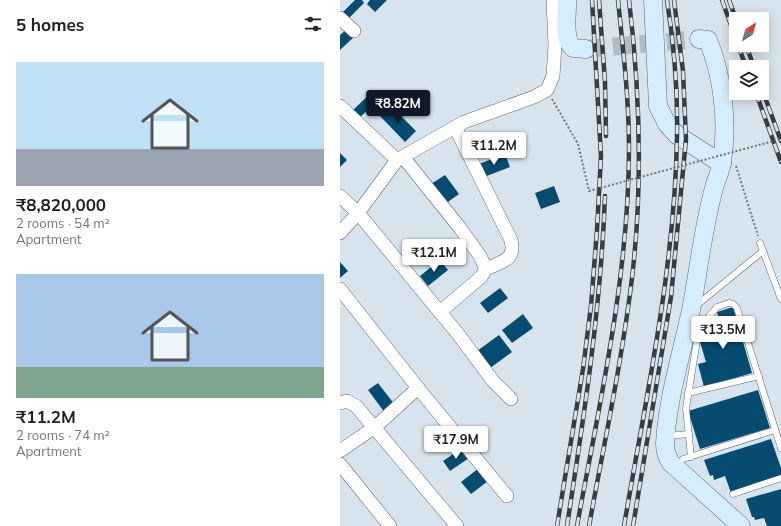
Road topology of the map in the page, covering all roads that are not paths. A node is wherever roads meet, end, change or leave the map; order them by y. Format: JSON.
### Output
{"nodes":[{"id":1,"x":553,"y":0,"type":"edge"},
{"id":2,"x":567,"y":0,"type":"edge"},
{"id":3,"x":653,"y":0,"type":"edge"},
{"id":4,"x":340,"y":18,"type":"edge"},
{"id":5,"x":354,"y":31,"type":"dead end"},
{"id":6,"x":699,"y":39,"type":"dead end"},
{"id":7,"x":586,"y":50,"type":"tunnel mouth"},
{"id":8,"x":340,"y":106,"type":"edge"},
{"id":9,"x":455,"y":127,"type":"junction"},
{"id":10,"x":400,"y":158,"type":"junction"},
{"id":11,"x":728,"y":162,"type":"junction"},
{"id":12,"x":340,"y":196,"type":"edge"},
{"id":13,"x":358,"y":214,"type":"junction"},
{"id":14,"x":340,"y":233,"type":"edge"},
{"id":15,"x":760,"y":243,"type":"road end"},
{"id":16,"x":763,"y":251,"type":"junction"},
{"id":17,"x":486,"y":269,"type":"junction"},
{"id":18,"x":340,"y":289,"type":"edge"},
{"id":19,"x":781,"y":299,"type":"edge"},
{"id":20,"x":691,"y":310,"type":"junction"},
{"id":21,"x":440,"y":312,"type":"junction"},
{"id":22,"x":759,"y":376,"type":"junction"},
{"id":23,"x":418,"y":388,"type":"junction"},
{"id":24,"x":688,"y":393,"type":"junction"},
{"id":25,"x":511,"y":399,"type":"dead end"},
{"id":26,"x":340,"y":403,"type":"edge"},
{"id":27,"x":375,"y":427,"type":"junction"},
{"id":28,"x":775,"y":430,"type":"junction"},
{"id":29,"x":689,"y":434,"type":"junction"},
{"id":30,"x":666,"y":436,"type":"junction"},
{"id":31,"x":781,"y":448,"type":"edge"},
{"id":32,"x":340,"y":451,"type":"edge"},
{"id":33,"x":691,"y":457,"type":"junction"},
{"id":34,"x":683,"y":459,"type":"dead end"},
{"id":35,"x":340,"y":464,"type":"edge"},
{"id":36,"x":781,"y":478,"type":"edge"},
{"id":37,"x":733,"y":494,"type":"dead end"},
{"id":38,"x":507,"y":496,"type":"dead end"},
{"id":39,"x":390,"y":526,"type":"edge"},
{"id":40,"x":457,"y":526,"type":"edge"},
{"id":41,"x":741,"y":526,"type":"edge"}],
"edges":[{"from":1,"to":9,"type":"street"},
{"from":2,"to":7,"type":"street"},
{"from":3,"to":11,"type":"street"},
{"from":4,"to":5,"type":"street"},
{"from":6,"to":11,"type":"street"},
{"from":8,"to":10,"type":"street"},
{"from":9,"to":10,"type":"street"},
{"from":9,"to":17,"type":"street"},
{"from":10,"to":13,"type":"street"},
{"from":10,"to":17,"type":"street"},
{"from":11,"to":20,"type":"street"},
{"from":12,"to":13,"type":"street"},
{"from":13,"to":14,"type":"street"},
{"from":13,"to":21,"type":"street"},
{"from":15,"to":16,"type":"lane"},
{"from":16,"to":19,"type":"lane"},
{"from":16,"to":20,"type":"lane"},
{"from":17,"to":21,"type":"street"},
{"from":18,"to":23,"type":"street"},
{"from":20,"to":30,"type":"street"},
{"from":21,"to":25,"type":"street"},
{"from":22,"to":24,"type":"lane"},
{"from":22,"to":24,"type":"lane"},
{"from":22,"to":28,"type":"lane"},
{"from":23,"to":27,"type":"street"},
{"from":23,"to":38,"type":"street"},
{"from":24,"to":29,"type":"lane"},
{"from":26,"to":27,"type":"street"},
{"from":27,"to":32,"type":"street"},
{"from":27,"to":40,"type":"street"},
{"from":28,"to":31,"type":"lane"},
{"from":28,"to":33,"type":"lane"},
{"from":29,"to":30,"type":"lane"},
{"from":29,"to":33,"type":"lane"},
{"from":30,"to":41,"type":"street"},
{"from":33,"to":34,"type":"lane"},
{"from":35,"to":39,"type":"street"},
{"from":36,"to":37,"type":"lane"}]}
